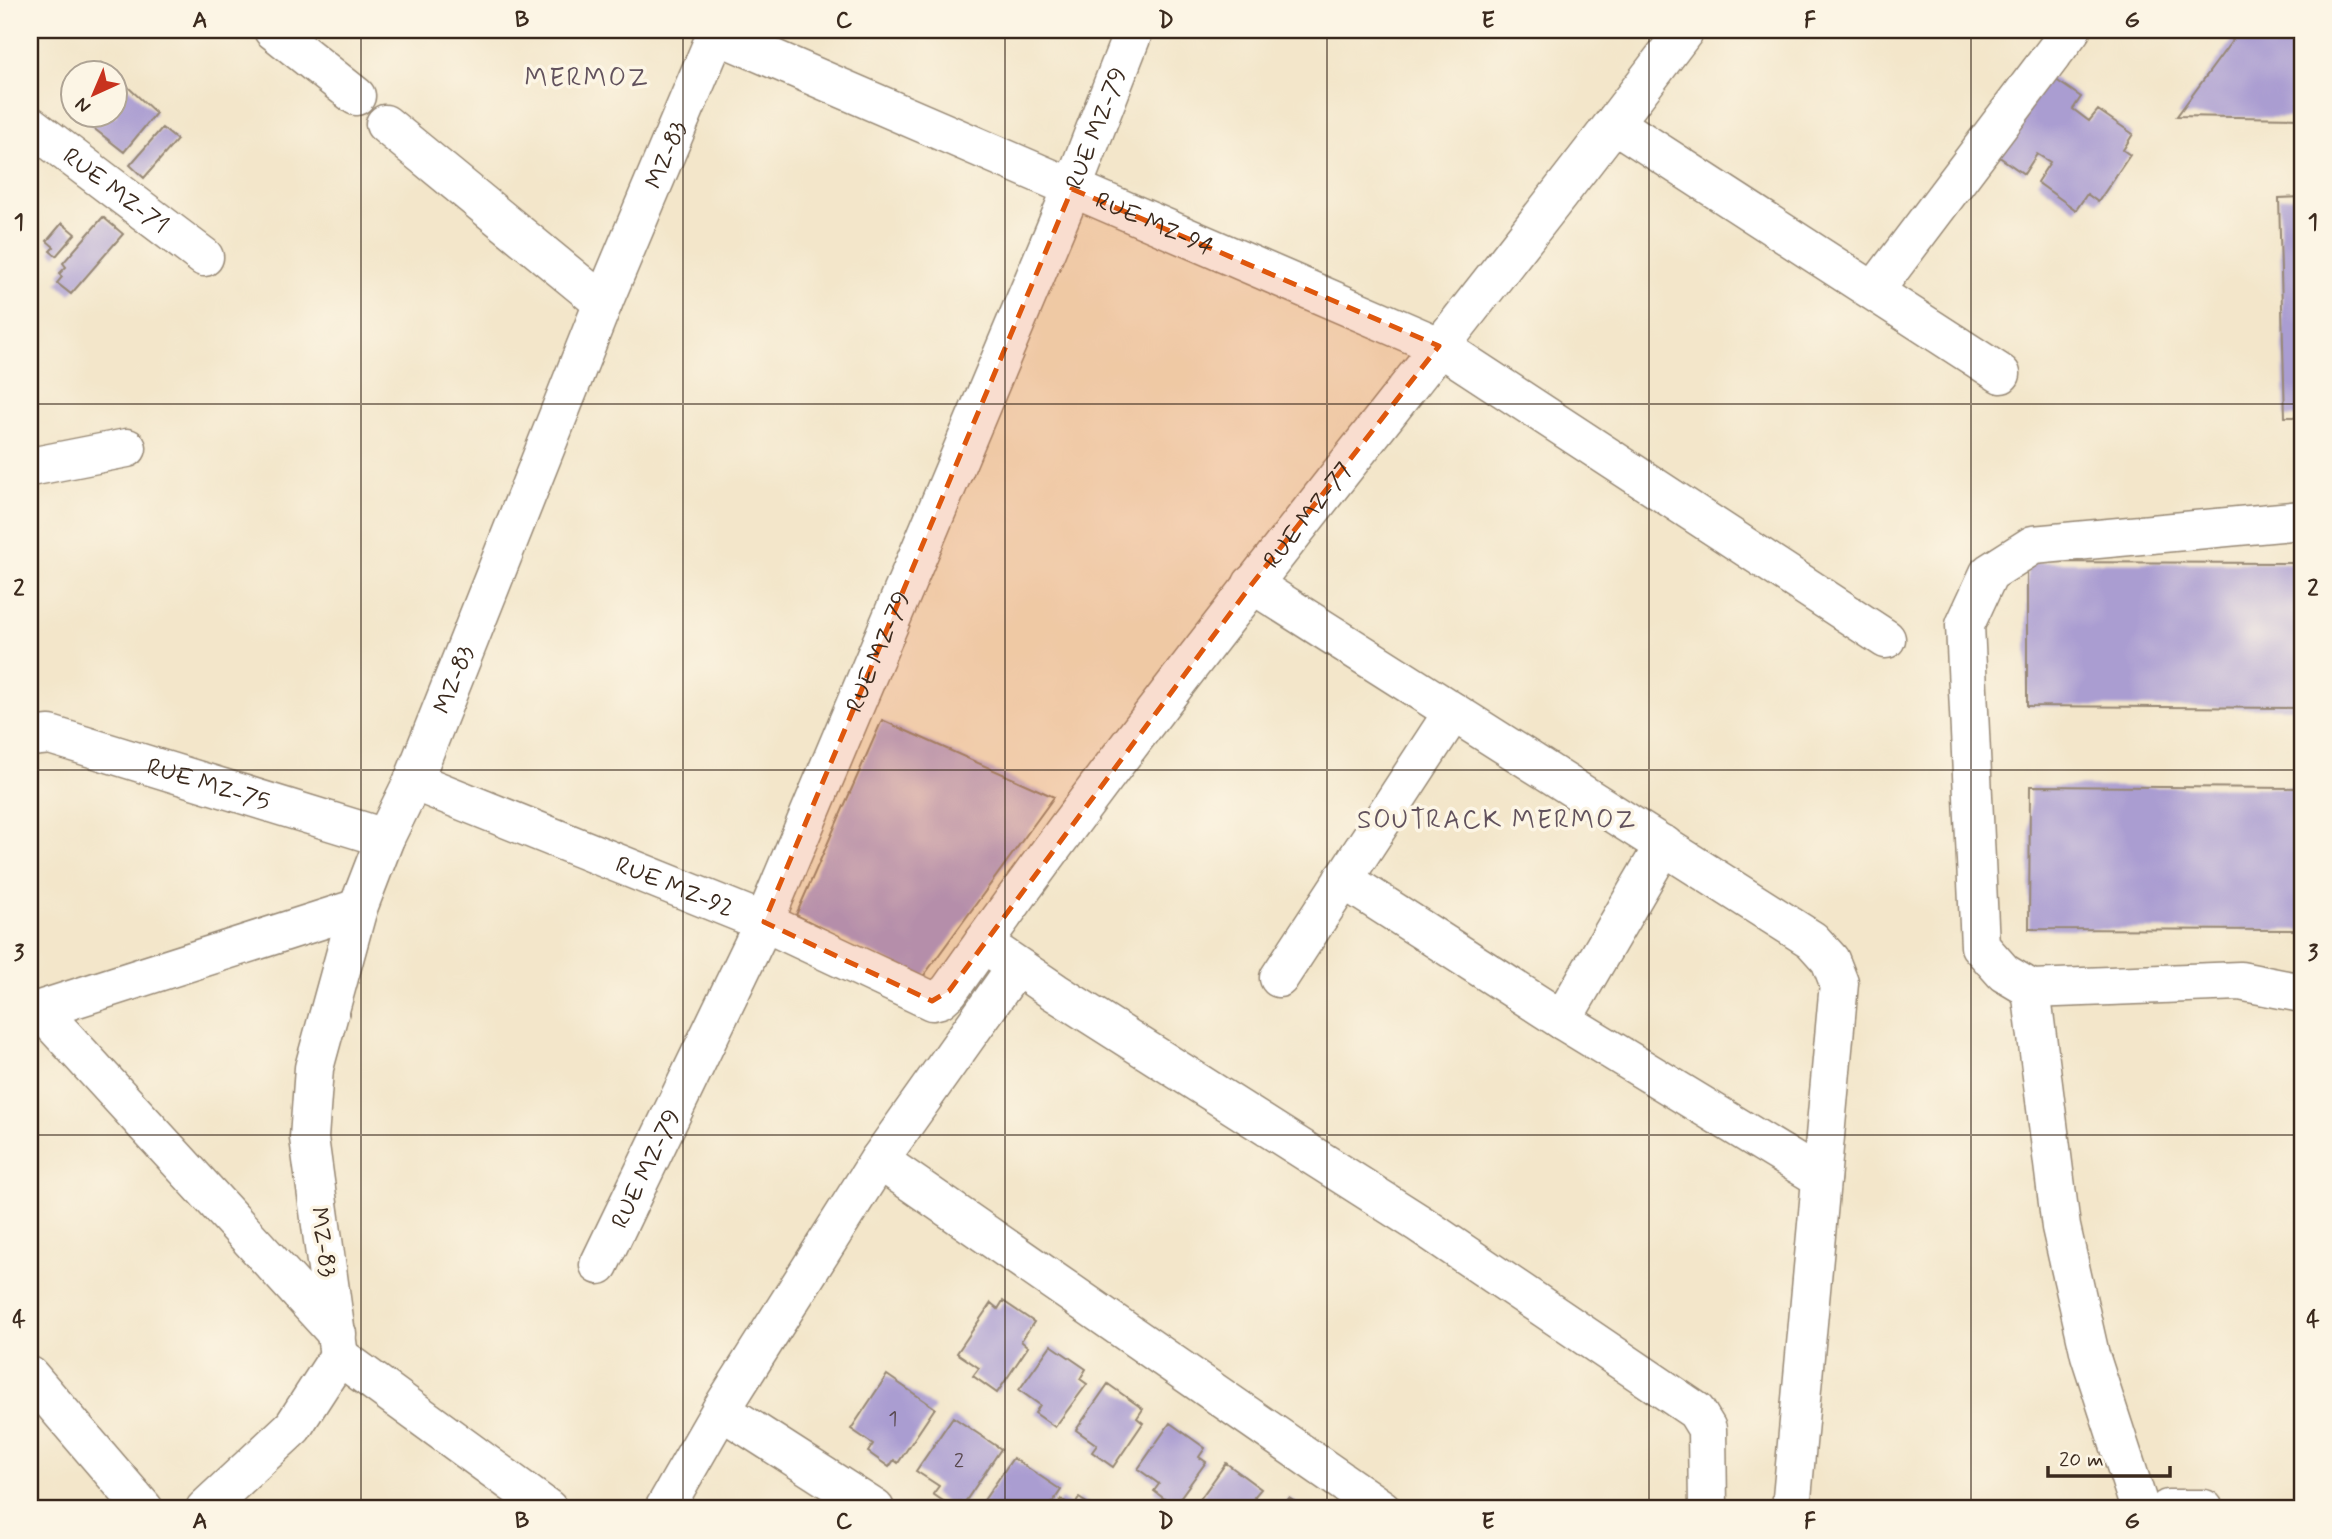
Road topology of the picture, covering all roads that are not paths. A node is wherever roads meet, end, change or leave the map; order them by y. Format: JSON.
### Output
{"nodes":[{"id":1,"x":273,"y":30,"type":"edge"},
{"id":2,"x":1134,"y":30,"type":"edge"},
{"id":3,"x":1685,"y":30,"type":"edge"},
{"id":4,"x":2071,"y":30,"type":"edge"},
{"id":5,"x":717,"y":32,"type":"edge"},
{"id":6,"x":356,"y":96,"type":"dead end"},
{"id":7,"x":386,"y":124,"type":"dead end"},
{"id":8,"x":1615,"y":124,"type":"junction"},
{"id":9,"x":30,"y":125,"type":"edge"},
{"id":10,"x":1072,"y":189,"type":"junction"},
{"id":11,"x":204,"y":257,"type":"dead end"},
{"id":12,"x":1874,"y":291,"type":"junction"},
{"id":13,"x":604,"y":303,"type":"junction"},
{"id":14,"x":1439,"y":346,"type":"junction"},
{"id":15,"x":2001,"y":374,"type":"dead end"},
{"id":16,"x":127,"y":448,"type":"dead end"},
{"id":17,"x":30,"y":467,"type":"edge"},
{"id":18,"x":2302,"y":520,"type":"edge"},
{"id":19,"x":1252,"y":584,"type":"junction"},
{"id":20,"x":1886,"y":639,"type":"dead end"},
{"id":21,"x":1453,"y":712,"type":"junction"},
{"id":22,"x":30,"y":737,"type":"edge"},
{"id":23,"x":413,"y":782,"type":"junction"},
{"id":24,"x":386,"y":838,"type":"junction"},
{"id":25,"x":1664,"y":845,"type":"junction"},
{"id":26,"x":1343,"y":879,"type":"junction"},
{"id":27,"x":358,"y":908,"type":"junction"},
{"id":28,"x":764,"y":922,"type":"junction"},
{"id":29,"x":983,"y":943,"type":"junction"},
{"id":30,"x":1016,"y":967,"type":"junction"},
{"id":31,"x":1279,"y":978,"type":"dead end"},
{"id":32,"x":2031,"y":989,"type":"junction"},
{"id":33,"x":2302,"y":993,"type":"edge"},
{"id":34,"x":932,"y":1001,"type":"joint"},
{"id":35,"x":35,"y":1012,"type":"edge"},
{"id":36,"x":1562,"y":1020,"type":"junction"},
{"id":37,"x":879,"y":1160,"type":"junction"},
{"id":38,"x":1821,"y":1178,"type":"junction"},
{"id":39,"x":599,"y":1265,"type":"dead end"},
{"id":40,"x":338,"y":1345,"type":"junction"},
{"id":41,"x":30,"y":1376,"type":"edge"},
{"id":42,"x":720,"y":1410,"type":"junction"},
{"id":43,"x":144,"y":1509,"type":"edge"},
{"id":44,"x":205,"y":1509,"type":"edge"},
{"id":45,"x":548,"y":1509,"type":"edge"},
{"id":46,"x":664,"y":1509,"type":"edge"},
{"id":47,"x":875,"y":1509,"type":"edge"},
{"id":48,"x":1382,"y":1509,"type":"edge"},
{"id":49,"x":1708,"y":1509,"type":"edge"},
{"id":50,"x":1791,"y":1509,"type":"edge"},
{"id":51,"x":2140,"y":1509,"type":"edge"},
{"id":52,"x":2168,"y":1509,"type":"edge"},
{"id":53,"x":2204,"y":1509,"type":"edge"}],
"edges":[{"from":1,"to":6,"type":"street"},
{"from":2,"to":10,"type":"street","name":"RUE MZ-79"},
{"from":3,"to":8,"type":"street","name":"RUE MZ-77"},
{"from":4,"to":12,"type":"street"},
{"from":5,"to":10,"type":"street","name":"RUE MZ-94"},
{"from":5,"to":13,"type":"street","name":"MZ-83"},
{"from":7,"to":13,"type":"street"},
{"from":8,"to":12,"type":"street"},
{"from":8,"to":14,"type":"street","name":"RUE MZ-77"},
{"from":9,"to":11,"type":"street","name":"RUE MZ-71"},
{"from":10,"to":14,"type":"street","name":"RUE MZ-94"},
{"from":10,"to":28,"type":"street","name":"RUE MZ-79"},
{"from":12,"to":15,"type":"street"},
{"from":13,"to":23,"type":"street","name":"MZ-83"},
{"from":14,"to":19,"type":"street","name":"RUE MZ-77"},
{"from":14,"to":20,"type":"street","name":"RUE MZ-94"},
{"from":16,"to":17,"type":"street"},
{"from":18,"to":32,"type":"street"},
{"from":19,"to":21,"type":"street"},
{"from":19,"to":29,"type":"street","name":"RUE MZ-77"},
{"from":21,"to":25,"type":"street"},
{"from":21,"to":26,"type":"street"},
{"from":22,"to":24,"type":"street","name":"RUE MZ-75"},
{"from":23,"to":24,"type":"street","name":"MZ-83"},
{"from":23,"to":28,"type":"street","name":"RUE MZ-92"},
{"from":24,"to":27,"type":"street","name":"MZ-83"},
{"from":25,"to":36,"type":"street"},
{"from":25,"to":38,"type":"street"},
{"from":26,"to":31,"type":"street"},
{"from":26,"to":36,"type":"street"},
{"from":27,"to":35,"type":"street"},
{"from":27,"to":40,"type":"street","name":"MZ-83"},
{"from":28,"to":34,"type":"street","name":"RUE MZ-92"},
{"from":28,"to":39,"type":"street","name":"RUE MZ-79"},
{"from":29,"to":30,"type":"street"},
{"from":29,"to":34,"type":"street","name":"RUE MZ-77"},
{"from":30,"to":37,"type":"street"},
{"from":30,"to":49,"type":"street"},
{"from":32,"to":33,"type":"street"},
{"from":32,"to":51,"type":"street"},
{"from":35,"to":40,"type":"street"},
{"from":36,"to":38,"type":"street"},
{"from":37,"to":42,"type":"street"},
{"from":37,"to":48,"type":"street"},
{"from":38,"to":50,"type":"street"},
{"from":40,"to":44,"type":"street"},
{"from":40,"to":45,"type":"street"},
{"from":41,"to":43,"type":"street"},
{"from":42,"to":46,"type":"street"},
{"from":42,"to":47,"type":"street"},
{"from":52,"to":53,"type":"street"}]}
